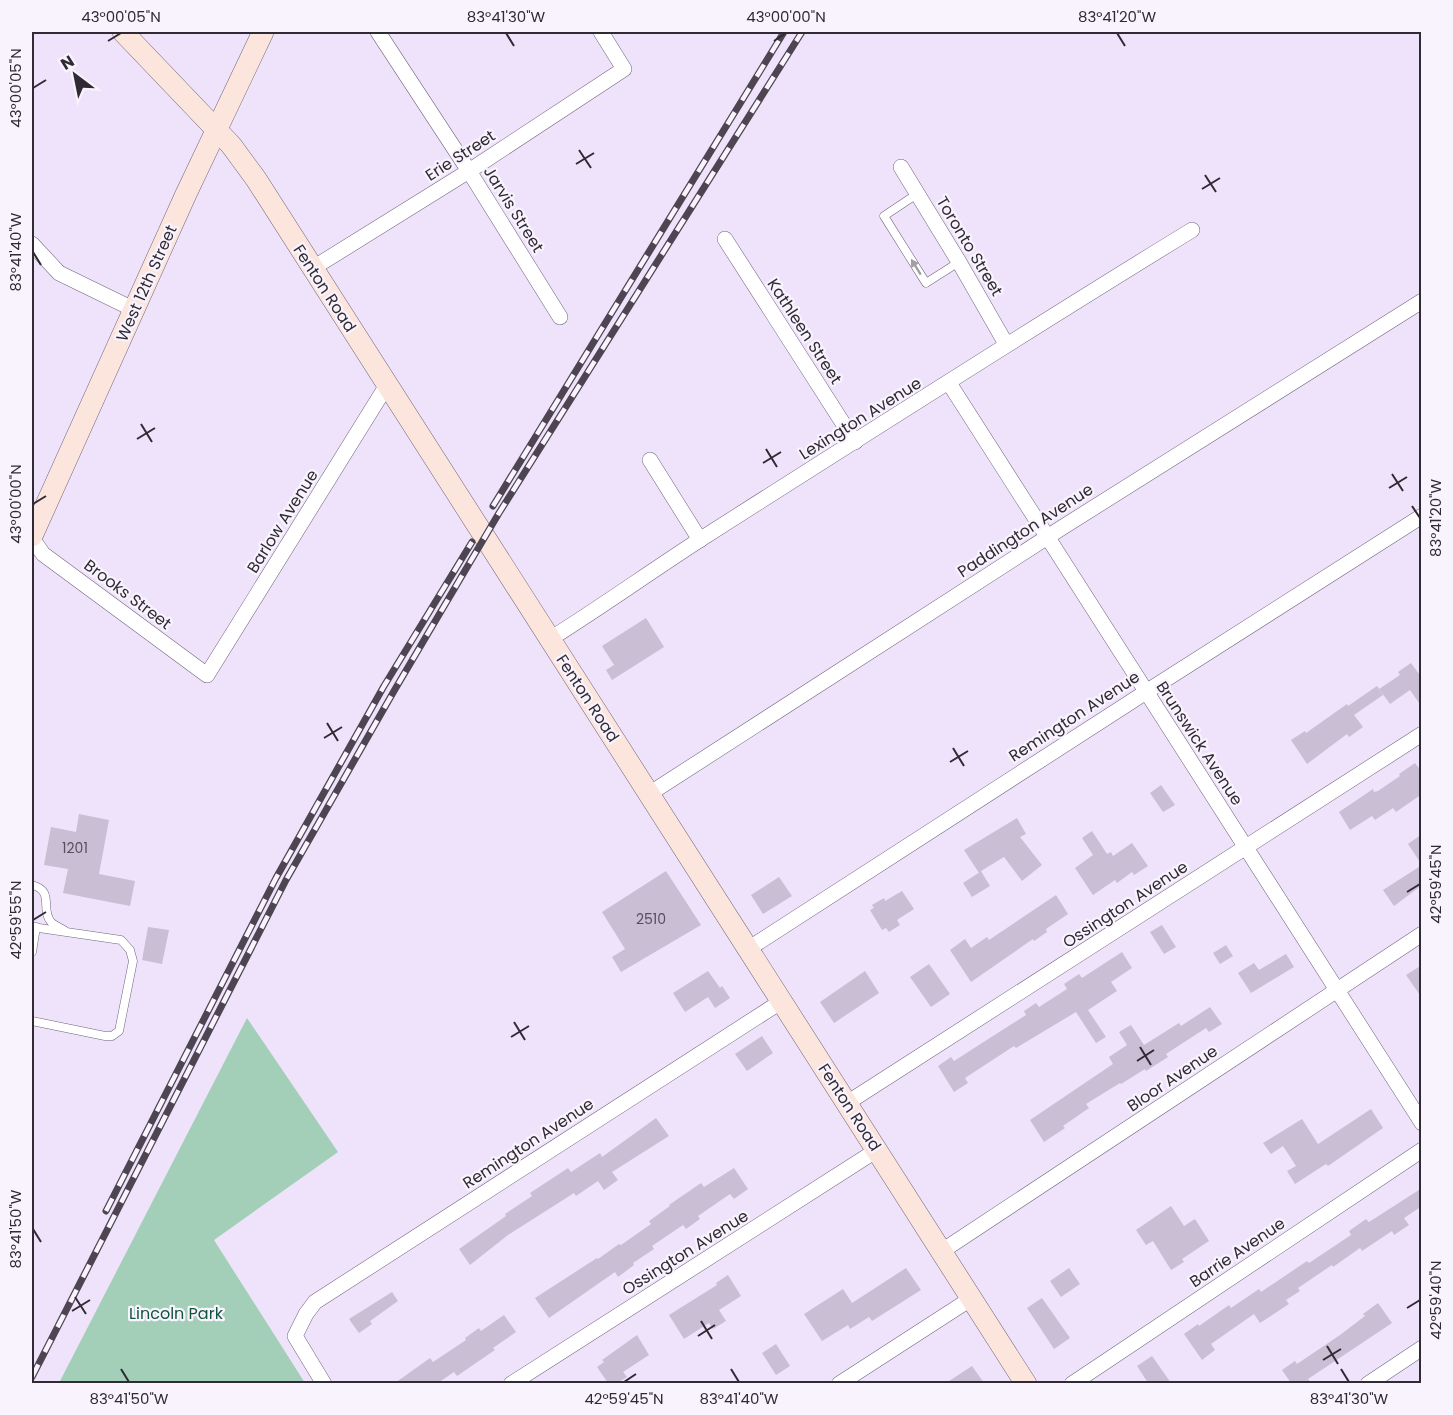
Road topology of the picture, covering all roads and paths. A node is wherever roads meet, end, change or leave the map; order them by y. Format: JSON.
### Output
{"nodes":[{"id":1,"x":263,"y":32,"type":"edge"},
{"id":2,"x":378,"y":32,"type":"edge"},
{"id":3,"x":601,"y":32,"type":"edge"},
{"id":4,"x":130,"y":34,"type":"edge"},
{"id":5,"x":216,"y":129,"type":"junction"},
{"id":6,"x":901,"y":167,"type":"dead end"},
{"id":7,"x":469,"y":171,"type":"junction"},
{"id":8,"x":917,"y":194,"type":"junction"},
{"id":9,"x":1192,"y":230,"type":"dead end"},
{"id":10,"x":725,"y":239,"type":"dead end"},
{"id":11,"x":32,"y":244,"type":"edge"},
{"id":12,"x":959,"y":262,"type":"junction"},
{"id":13,"x":313,"y":268,"type":"junction"},
{"id":14,"x":1422,"y":301,"type":"edge"},
{"id":15,"x":135,"y":310,"type":"junction"},
{"id":16,"x":560,"y":316,"type":"dead end"},
{"id":17,"x":1006,"y":344,"type":"junction"},
{"id":18,"x":949,"y":383,"type":"junction"},
{"id":19,"x":387,"y":385,"type":"junction"},
{"id":20,"x":855,"y":442,"type":"junction"},
{"id":21,"x":650,"y":460,"type":"dead end"},
{"id":22,"x":1422,"y":516,"type":"edge"},
{"id":23,"x":32,"y":538,"type":"edge"},
{"id":24,"x":1046,"y":538,"type":"junction"},
{"id":25,"x":700,"y":540,"type":"junction"},
{"id":26,"x":550,"y":639,"type":"junction"},
{"id":27,"x":207,"y":675,"type":"joint"},
{"id":28,"x":1146,"y":692,"type":"junction"},
{"id":29,"x":1422,"y":734,"type":"edge"},
{"id":30,"x":649,"y":794,"type":"junction"},
{"id":31,"x":1246,"y":848,"type":"junction"},
{"id":32,"x":32,"y":885,"type":"edge"},
{"id":33,"x":34,"y":927,"type":"edge"},
{"id":34,"x":66,"y":932,"type":"junction"},
{"id":35,"x":1422,"y":934,"type":"edge"},
{"id":36,"x":748,"y":949,"type":"junction"},
{"id":37,"x":32,"y":952,"type":"edge"},
{"id":38,"x":1336,"y":991,"type":"junction"},
{"id":39,"x":782,"y":1001,"type":"junction"},
{"id":40,"x":32,"y":1021,"type":"edge"},
{"id":41,"x":848,"y":1103,"type":"junction"},
{"id":42,"x":1422,"y":1123,"type":"edge"},
{"id":43,"x":877,"y":1150,"type":"junction"},
{"id":44,"x":1422,"y":1150,"type":"edge"},
{"id":45,"x":942,"y":1251,"type":"junction"},
{"id":46,"x":972,"y":1298,"type":"junction"},
{"id":47,"x":1422,"y":1348,"type":"edge"},
{"id":48,"x":324,"y":1383,"type":"edge"},
{"id":49,"x":511,"y":1383,"type":"edge"},
{"id":50,"x":840,"y":1383,"type":"edge"},
{"id":51,"x":1026,"y":1383,"type":"edge"},
{"id":52,"x":1072,"y":1383,"type":"edge"},
{"id":53,"x":1368,"y":1383,"type":"edge"}],
"edges":[{"from":1,"to":5,"type":"street","name":"West 12th Street"},
{"from":2,"to":7,"type":"street","name":"Jarvis Street"},
{"from":3,"to":7,"type":"street","name":"Erie Street"},
{"from":4,"to":5,"type":"street","name":"Fenton Road"},
{"from":5,"to":13,"type":"street","name":"Fenton Road"},
{"from":5,"to":15,"type":"street","name":"West 12th Street"},
{"from":6,"to":8,"type":"street","name":"Toronto Street"},
{"from":7,"to":13,"type":"street","name":"Erie Street"},
{"from":7,"to":16,"type":"street","name":"Jarvis Street"},
{"from":8,"to":12,"type":"street","name":"Toronto Street"},
{"from":12,"to":8,"type":"lane","one_way":true},
{"from":9,"to":17,"type":"street","name":"Lexington Avenue"},
{"from":10,"to":20,"type":"street","name":"Kathleen Street"},
{"from":11,"to":15,"type":"street"},
{"from":12,"to":17,"type":"street","name":"Toronto Street"},
{"from":13,"to":19,"type":"street","name":"Fenton Road"},
{"from":14,"to":24,"type":"street","name":"Paddington Avenue"},
{"from":15,"to":23,"type":"street","name":"West 12th Street"},
{"from":17,"to":18,"type":"street","name":"Lexington Avenue"},
{"from":18,"to":20,"type":"street","name":"Lexington Avenue"},
{"from":18,"to":24,"type":"street","name":"Brunswick Avenue"},
{"from":19,"to":26,"type":"street","name":"Fenton Road"},
{"from":19,"to":27,"type":"street","name":"Barlow Avenue"},
{"from":20,"to":25,"type":"street","name":"Lexington Avenue"},
{"from":21,"to":25,"type":"street"},
{"from":22,"to":28,"type":"street","name":"Remington Avenue"},
{"from":23,"to":27,"type":"street","name":"Brooks Street"},
{"from":24,"to":28,"type":"street","name":"Brunswick Avenue"},
{"from":24,"to":30,"type":"street","name":"Paddington Avenue"},
{"from":25,"to":26,"type":"street","name":"Lexington Avenue"},
{"from":26,"to":30,"type":"street","name":"Fenton Road"},
{"from":28,"to":31,"type":"street","name":"Brunswick Avenue"},
{"from":28,"to":36,"type":"street","name":"Remington Avenue"},
{"from":29,"to":31,"type":"street","name":"Ossington Avenue"},
{"from":30,"to":36,"type":"street","name":"Fenton Road"},
{"from":31,"to":38,"type":"street","name":"Brunswick Avenue"},
{"from":31,"to":41,"type":"street","name":"Ossington Avenue"},
{"from":32,"to":34,"type":"lane"},
{"from":33,"to":34,"type":"lane"},
{"from":33,"to":37,"type":"lane"},
{"from":34,"to":40,"type":"lane"},
{"from":35,"to":38,"type":"street","name":"Bloor Avenue"},
{"from":36,"to":39,"type":"street","name":"Fenton Road"},
{"from":38,"to":42,"type":"street","name":"Brunswick Avenue"},
{"from":38,"to":45,"type":"street","name":"Bloor Avenue"},
{"from":39,"to":41,"type":"street","name":"Fenton Road"},
{"from":39,"to":48,"type":"street","name":"Remington Avenue"},
{"from":41,"to":43,"type":"street","name":"Fenton Road"},
{"from":43,"to":45,"type":"street","name":"Fenton Road"},
{"from":43,"to":49,"type":"street","name":"Ossington Avenue"},
{"from":44,"to":52,"type":"street","name":"Barrie Avenue"},
{"from":45,"to":46,"type":"street","name":"Fenton Road"},
{"from":46,"to":50,"type":"street"},
{"from":46,"to":51,"type":"street","name":"Fenton Road"},
{"from":47,"to":53,"type":"street"}]}
